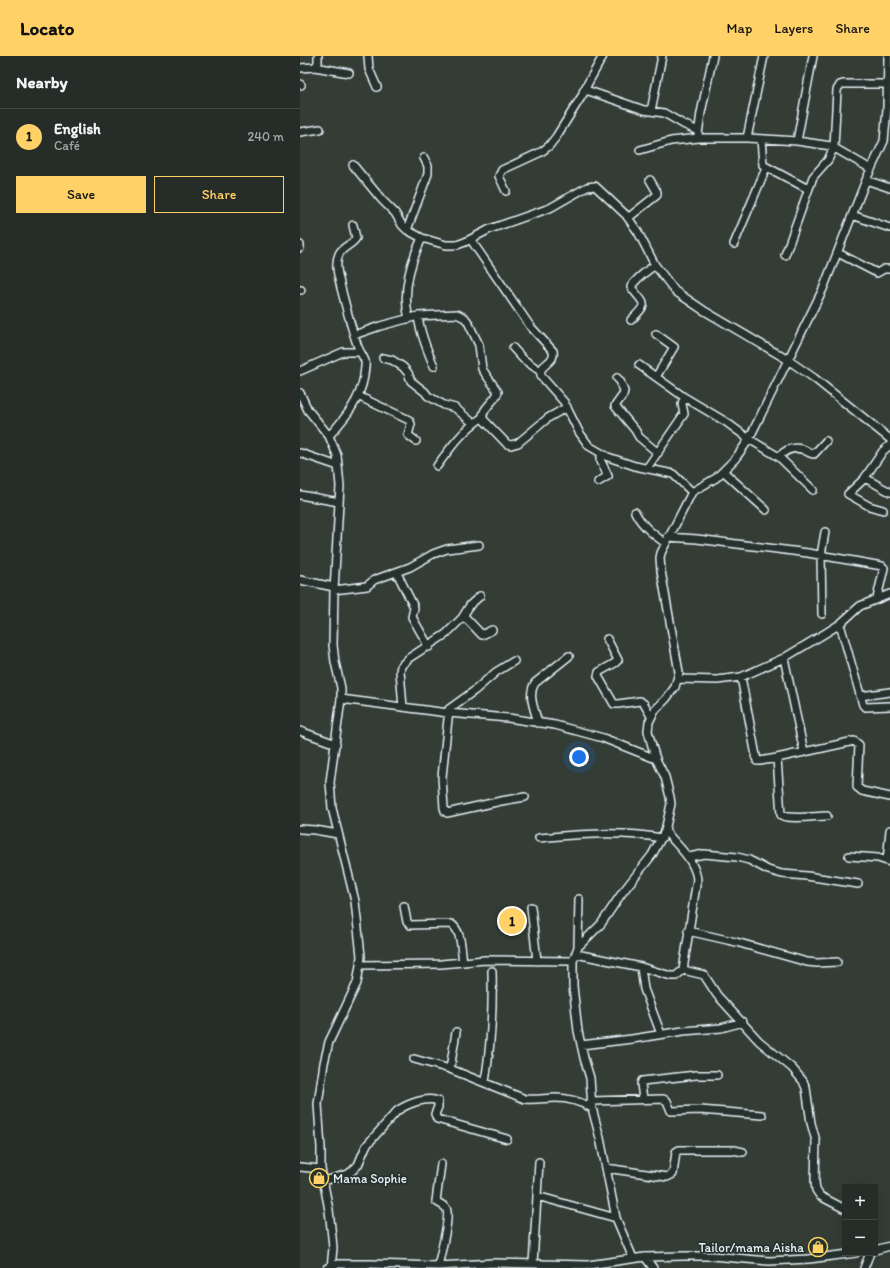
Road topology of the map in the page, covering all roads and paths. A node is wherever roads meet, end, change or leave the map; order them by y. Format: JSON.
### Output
{"nodes":[{"id":1,"x":318,"y":56,"type":"edge"},
{"id":2,"x":368,"y":56,"type":"edge"},
{"id":3,"x":603,"y":56,"type":"edge"},
{"id":4,"x":662,"y":56,"type":"edge"},
{"id":5,"x":713,"y":56,"type":"edge"},
{"id":6,"x":764,"y":56,"type":"edge"},
{"id":7,"x":813,"y":56,"type":"edge"},
{"id":8,"x":888,"y":56,"type":"edge"},
{"id":9,"x":315,"y":67,"type":"junction"},
{"id":10,"x":300,"y":68,"type":"edge"},
{"id":11,"x":349,"y":73,"type":"dead end"},
{"id":12,"x":889,"y":84,"type":"edge"},
{"id":13,"x":377,"y":87,"type":"dead end"},
{"id":14,"x":583,"y":92,"type":"junction"},
{"id":15,"x":651,"y":111,"type":"junction"},
{"id":16,"x":320,"y":129,"type":"dead end"},
{"id":17,"x":300,"y":132,"type":"edge"},
{"id":18,"x":698,"y":135,"type":"junction"},
{"id":19,"x":747,"y":138,"type":"junction"},
{"id":20,"x":762,"y":139,"type":"junction"},
{"id":21,"x":797,"y":141,"type":"junction"},
{"id":22,"x":834,"y":147,"type":"junction"},
{"id":23,"x":640,"y":150,"type":"dead end"},
{"id":24,"x":424,"y":158,"type":"dead end"},
{"id":25,"x":353,"y":165,"type":"dead end"},
{"id":26,"x":766,"y":168,"type":"junction"},
{"id":27,"x":871,"y":169,"type":"junction"},
{"id":28,"x":650,"y":180,"type":"dead end"},
{"id":29,"x":866,"y":180,"type":"junction"},
{"id":30,"x":890,"y":188,"type":"edge"},
{"id":31,"x":808,"y":189,"type":"junction"},
{"id":32,"x":506,"y":191,"type":"dead end"},
{"id":33,"x":852,"y":215,"type":"junction"},
{"id":34,"x":628,"y":218,"type":"junction"},
{"id":35,"x":353,"y":225,"type":"dead end"},
{"id":36,"x":890,"y":228,"type":"edge"},
{"id":37,"x":407,"y":230,"type":"junction"},
{"id":38,"x":422,"y":238,"type":"junction"},
{"id":39,"x":471,"y":240,"type":"junction"},
{"id":40,"x":734,"y":244,"type":"dead end"},
{"id":41,"x":838,"y":254,"type":"junction"},
{"id":42,"x":785,"y":255,"type":"dead end"},
{"id":43,"x":655,"y":265,"type":"junction"},
{"id":44,"x":890,"y":269,"type":"edge"},
{"id":45,"x":418,"y":316,"type":"junction"},
{"id":46,"x":409,"y":319,"type":"junction"},
{"id":47,"x":631,"y":320,"type":"dead end"},
{"id":48,"x":656,"y":334,"type":"dead end"},
{"id":49,"x":354,"y":335,"type":"junction"},
{"id":50,"x":513,"y":348,"type":"dead end"},
{"id":51,"x":360,"y":352,"type":"junction"},
{"id":52,"x":383,"y":358,"type":"dead end"},
{"id":53,"x":788,"y":360,"type":"junction"},
{"id":54,"x":640,"y":365,"type":"dead end"},
{"id":55,"x":434,"y":366,"type":"dead end"},
{"id":56,"x":300,"y":371,"type":"edge"},
{"id":57,"x":540,"y":371,"type":"junction"},
{"id":58,"x":656,"y":377,"type":"junction"},
{"id":59,"x":617,"y":378,"type":"dead end"},
{"id":60,"x":300,"y":393,"type":"edge"},
{"id":61,"x":358,"y":396,"type":"junction"},
{"id":62,"x":684,"y":397,"type":"junction"},
{"id":63,"x":567,"y":407,"type":"junction"},
{"id":64,"x":483,"y":417,"type":"junction"},
{"id":65,"x":473,"y":423,"type":"junction"},
{"id":66,"x":329,"y":436,"type":"junction"},
{"id":67,"x":890,"y":439,"type":"edge"},
{"id":68,"x":749,"y":440,"type":"junction"},
{"id":69,"x":416,"y":441,"type":"dead end"},
{"id":70,"x":826,"y":441,"type":"dead end"},
{"id":71,"x":890,"y":445,"type":"edge"},
{"id":72,"x":300,"y":453,"type":"edge"},
{"id":73,"x":658,"y":453,"type":"junction"},
{"id":74,"x":602,"y":454,"type":"junction"},
{"id":75,"x":779,"y":457,"type":"junction"},
{"id":76,"x":338,"y":466,"type":"junction"},
{"id":77,"x":438,"y":466,"type":"dead end"},
{"id":78,"x":648,"y":468,"type":"junction"},
{"id":79,"x":723,"y":471,"type":"junction"},
{"id":80,"x":865,"y":478,"type":"junction"},
{"id":81,"x":598,"y":482,"type":"dead end"},
{"id":82,"x":813,"y":490,"type":"dead end"},
{"id":83,"x":692,"y":492,"type":"junction"},
{"id":84,"x":890,"y":492,"type":"edge"},
{"id":85,"x":300,"y":495,"type":"edge"},
{"id":86,"x":339,"y":502,"type":"junction"},
{"id":87,"x":766,"y":510,"type":"dead end"},
{"id":88,"x":884,"y":510,"type":"dead end"},
{"id":89,"x":634,"y":512,"type":"dead end"},
{"id":90,"x":825,"y":532,"type":"dead end"},
{"id":91,"x":667,"y":540,"type":"junction"},
{"id":92,"x":479,"y":545,"type":"dead end"},
{"id":93,"x":821,"y":555,"type":"junction"},
{"id":94,"x":397,"y":572,"type":"junction"},
{"id":95,"x":300,"y":580,"type":"edge"},
{"id":96,"x":334,"y":588,"type":"junction"},
{"id":97,"x":890,"y":594,"type":"edge"},
{"id":98,"x":480,"y":596,"type":"dead end"},
{"id":99,"x":877,"y":598,"type":"junction"},
{"id":100,"x":822,"y":614,"type":"dead end"},
{"id":101,"x":464,"y":616,"type":"junction"},
{"id":102,"x":840,"y":624,"type":"junction"},
{"id":103,"x":492,"y":630,"type":"dead end"},
{"id":104,"x":607,"y":639,"type":"dead end"},
{"id":105,"x":429,"y":646,"type":"junction"},
{"id":106,"x":569,"y":656,"type":"dead end"},
{"id":107,"x":784,"y":658,"type":"junction"},
{"id":108,"x":514,"y":661,"type":"dead end"},
{"id":109,"x":741,"y":677,"type":"junction"},
{"id":110,"x":678,"y":679,"type":"junction"},
{"id":111,"x":890,"y":692,"type":"edge"},
{"id":112,"x":860,"y":696,"type":"junction"},
{"id":113,"x":341,"y":699,"type":"junction"},
{"id":114,"x":890,"y":706,"type":"edge"},
{"id":115,"x":403,"y":707,"type":"junction"},
{"id":116,"x":448,"y":713,"type":"junction"},
{"id":117,"x":651,"y":716,"type":"junction"},
{"id":118,"x":538,"y":723,"type":"junction"},
{"id":119,"x":300,"y":731,"type":"edge"},
{"id":120,"x":336,"y":744,"type":"junction"},
{"id":121,"x":804,"y":752,"type":"junction"},
{"id":122,"x":777,"y":758,"type":"junction"},
{"id":123,"x":656,"y":759,"type":"junction"},
{"id":124,"x":525,"y":797,"type":"dead end"},
{"id":125,"x":890,"y":797,"type":"edge"},
{"id":126,"x":827,"y":816,"type":"dead end"},
{"id":127,"x":300,"y":829,"type":"edge"},
{"id":128,"x":338,"y":834,"type":"junction"},
{"id":129,"x":890,"y":834,"type":"edge"},
{"id":130,"x":663,"y":835,"type":"junction"},
{"id":131,"x":539,"y":838,"type":"dead end"},
{"id":132,"x":849,"y":856,"type":"dead end"},
{"id":133,"x":689,"y":858,"type":"junction"},
{"id":134,"x":888,"y":861,"type":"edge"},
{"id":135,"x":858,"y":884,"type":"dead end"},
{"id":136,"x":579,"y":899,"type":"dead end"},
{"id":137,"x":404,"y":906,"type":"dead end"},
{"id":138,"x":531,"y":908,"type":"dead end"},
{"id":139,"x":688,"y":931,"type":"junction"},
{"id":140,"x":576,"y":954,"type":"junction"},
{"id":141,"x":537,"y":961,"type":"junction"},
{"id":142,"x":463,"y":962,"type":"junction"},
{"id":143,"x":837,"y":962,"type":"dead end"},
{"id":144,"x":360,"y":965,"type":"junction"},
{"id":145,"x":640,"y":967,"type":"junction"},
{"id":146,"x":683,"y":970,"type":"junction"},
{"id":147,"x":492,"y":971,"type":"dead end"},
{"id":148,"x":743,"y":1022,"type":"junction"},
{"id":149,"x":456,"y":1032,"type":"dead end"},
{"id":150,"x":661,"y":1034,"type":"junction"},
{"id":151,"x":581,"y":1045,"type":"junction"},
{"id":152,"x":414,"y":1059,"type":"dead end"},
{"id":153,"x":450,"y":1069,"type":"junction"},
{"id":154,"x":717,"y":1075,"type":"dead end"},
{"id":155,"x":485,"y":1082,"type":"junction"},
{"id":156,"x":643,"y":1099,"type":"junction"},
{"id":157,"x":592,"y":1105,"type":"junction"},
{"id":158,"x":762,"y":1115,"type":"dead end"},
{"id":159,"x":507,"y":1139,"type":"dead end"},
{"id":160,"x":743,"y":1152,"type":"dead end"},
{"id":161,"x":540,"y":1162,"type":"dead end"},
{"id":162,"x":441,"y":1164,"type":"dead end"},
{"id":163,"x":300,"y":1166,"type":"edge"},
{"id":164,"x":606,"y":1168,"type":"junction"},
{"id":165,"x":321,"y":1169,"type":"junction"},
{"id":166,"x":324,"y":1181,"type":"junction"},
{"id":167,"x":538,"y":1196,"type":"junction"},
{"id":168,"x":842,"y":1207,"type":"edge"},
{"id":169,"x":616,"y":1218,"type":"junction"},
{"id":170,"x":890,"y":1246,"type":"edge"},
{"id":171,"x":878,"y":1249,"type":"edge"},
{"id":172,"x":842,"y":1255,"type":"edge"},
{"id":173,"x":869,"y":1256,"type":"edge"},
{"id":174,"x":645,"y":1257,"type":"junction"},
{"id":175,"x":633,"y":1258,"type":"junction"},
{"id":176,"x":533,"y":1264,"type":"junction"},
{"id":177,"x":438,"y":1266,"type":"junction"},
{"id":178,"x":429,"y":1267,"type":"edge"},
{"id":179,"x":330,"y":1268,"type":"edge"},
{"id":180,"x":653,"y":1268,"type":"edge"},
{"id":181,"x":864,"y":1268,"type":"edge"}],
"edges":[{"from":1,"to":9,"type":"street"},
{"from":2,"to":13,"type":"street"},
{"from":3,"to":14,"type":"street"},
{"from":4,"to":15,"type":"street"},
{"from":5,"to":18,"type":"street"},
{"from":6,"to":19,"type":"street"},
{"from":7,"to":21,"type":"street"},
{"from":8,"to":12,"type":"street"},
{"from":9,"to":10,"type":"street"},
{"from":9,"to":11,"type":"street"},
{"from":12,"to":22,"type":"street"},
{"from":12,"to":27,"type":"street"},
{"from":14,"to":15,"type":"street"},
{"from":14,"to":32,"type":"street"},
{"from":15,"to":18,"type":"street"},
{"from":16,"to":17,"type":"street"},
{"from":18,"to":19,"type":"street"},
{"from":18,"to":23,"type":"street"},
{"from":19,"to":20,"type":"street"},
{"from":20,"to":21,"type":"street"},
{"from":20,"to":26,"type":"street"},
{"from":21,"to":22,"type":"street"},
{"from":22,"to":27,"type":"street"},
{"from":22,"to":31,"type":"street"},
{"from":24,"to":37,"type":"street"},
{"from":25,"to":37,"type":"street"},
{"from":26,"to":31,"type":"street"},
{"from":26,"to":40,"type":"street"},
{"from":27,"to":29,"type":"street"},
{"from":28,"to":34,"type":"street"},
{"from":29,"to":30,"type":"street"},
{"from":29,"to":33,"type":"street"},
{"from":31,"to":42,"type":"street"},
{"from":33,"to":36,"type":"street"},
{"from":33,"to":41,"type":"street"},
{"from":34,"to":39,"type":"street"},
{"from":34,"to":43,"type":"street"},
{"from":35,"to":49,"type":"street"},
{"from":37,"to":38,"type":"street"},
{"from":38,"to":39,"type":"street"},
{"from":38,"to":46,"type":"street"},
{"from":39,"to":57,"type":"street"},
{"from":41,"to":44,"type":"street"},
{"from":41,"to":53,"type":"street"},
{"from":43,"to":47,"type":"street"},
{"from":43,"to":53,"type":"street"},
{"from":45,"to":46,"type":"street"},
{"from":45,"to":55,"type":"street"},
{"from":45,"to":64,"type":"street"},
{"from":46,"to":49,"type":"street"},
{"from":48,"to":58,"type":"street"},
{"from":49,"to":51,"type":"street"},
{"from":50,"to":57,"type":"street"},
{"from":51,"to":56,"type":"street"},
{"from":51,"to":61,"type":"street"},
{"from":52,"to":65,"type":"street"},
{"from":53,"to":67,"type":"street"},
{"from":53,"to":68,"type":"street"},
{"from":54,"to":58,"type":"street"},
{"from":57,"to":63,"type":"street"},
{"from":58,"to":62,"type":"street"},
{"from":59,"to":73,"type":"street"},
{"from":60,"to":66,"type":"street"},
{"from":61,"to":66,"type":"street"},
{"from":61,"to":69,"type":"street"},
{"from":62,"to":68,"type":"street"},
{"from":62,"to":73,"type":"street"},
{"from":63,"to":64,"type":"street"},
{"from":63,"to":74,"type":"street"},
{"from":64,"to":65,"type":"street"},
{"from":65,"to":77,"type":"street"},
{"from":66,"to":76,"type":"street"},
{"from":68,"to":75,"type":"street"},
{"from":68,"to":79,"type":"street"},
{"from":70,"to":75,"type":"street"},
{"from":71,"to":80,"type":"street"},
{"from":72,"to":76,"type":"street"},
{"from":73,"to":78,"type":"street"},
{"from":74,"to":78,"type":"street"},
{"from":74,"to":81,"type":"street"},
{"from":75,"to":82,"type":"street"},
{"from":76,"to":86,"type":"street"},
{"from":78,"to":83,"type":"street"},
{"from":79,"to":83,"type":"street"},
{"from":79,"to":87,"type":"street"},
{"from":80,"to":84,"type":"street"},
{"from":80,"to":88,"type":"street"},
{"from":83,"to":91,"type":"street"},
{"from":85,"to":86,"type":"street"},
{"from":86,"to":96,"type":"street"},
{"from":89,"to":91,"type":"street"},
{"from":90,"to":93,"type":"street"},
{"from":91,"to":93,"type":"street"},
{"from":91,"to":110,"type":"street"},
{"from":92,"to":94,"type":"street"},
{"from":93,"to":99,"type":"street"},
{"from":93,"to":100,"type":"street"},
{"from":94,"to":96,"type":"street"},
{"from":94,"to":105,"type":"street"},
{"from":95,"to":96,"type":"street"},
{"from":96,"to":113,"type":"street"},
{"from":97,"to":99,"type":"street"},
{"from":98,"to":101,"type":"street"},
{"from":99,"to":102,"type":"street"},
{"from":101,"to":103,"type":"street"},
{"from":101,"to":105,"type":"street"},
{"from":102,"to":107,"type":"street"},
{"from":102,"to":112,"type":"street"},
{"from":104,"to":117,"type":"street"},
{"from":105,"to":115,"type":"street"},
{"from":106,"to":118,"type":"street"},
{"from":107,"to":109,"type":"street"},
{"from":107,"to":121,"type":"street"},
{"from":108,"to":116,"type":"street"},
{"from":109,"to":110,"type":"street"},
{"from":109,"to":122,"type":"street"},
{"from":110,"to":117,"type":"street"},
{"from":111,"to":112,"type":"street"},
{"from":112,"to":114,"type":"street"},
{"from":113,"to":115,"type":"street"},
{"from":113,"to":120,"type":"street"},
{"from":115,"to":116,"type":"street"},
{"from":116,"to":118,"type":"street"},
{"from":116,"to":124,"type":"street"},
{"from":117,"to":123,"type":"street"},
{"from":118,"to":123,"type":"street"},
{"from":119,"to":120,"type":"street"},
{"from":120,"to":128,"type":"street"},
{"from":121,"to":122,"type":"street"},
{"from":121,"to":125,"type":"street"},
{"from":122,"to":126,"type":"street"},
{"from":123,"to":130,"type":"street"},
{"from":127,"to":128,"type":"street"},
{"from":128,"to":144,"type":"street"},
{"from":129,"to":134,"type":"street"},
{"from":130,"to":131,"type":"street"},
{"from":130,"to":133,"type":"street"},
{"from":130,"to":140,"type":"street"},
{"from":132,"to":134,"type":"street"},
{"from":133,"to":135,"type":"street"},
{"from":133,"to":139,"type":"street"},
{"from":136,"to":140,"type":"street"},
{"from":137,"to":142,"type":"street"},
{"from":138,"to":141,"type":"street"},
{"from":139,"to":143,"type":"street"},
{"from":139,"to":146,"type":"street"},
{"from":140,"to":141,"type":"street"},
{"from":140,"to":145,"type":"street"},
{"from":140,"to":151,"type":"street"},
{"from":141,"to":142,"type":"street"},
{"from":142,"to":144,"type":"street"},
{"from":144,"to":165,"type":"street"},
{"from":145,"to":146,"type":"street"},
{"from":145,"to":150,"type":"street"},
{"from":146,"to":148,"type":"street"},
{"from":147,"to":155,"type":"street"},
{"from":148,"to":150,"type":"street"},
{"from":148,"to":168,"type":"street"},
{"from":149,"to":153,"type":"street"},
{"from":150,"to":151,"type":"street"},
{"from":151,"to":157,"type":"street"},
{"from":152,"to":153,"type":"street"},
{"from":153,"to":155,"type":"street"},
{"from":154,"to":156,"type":"street"},
{"from":155,"to":157,"type":"street"},
{"from":156,"to":157,"type":"street"},
{"from":156,"to":158,"type":"street"},
{"from":157,"to":164,"type":"street"},
{"from":159,"to":166,"type":"street"},
{"from":160,"to":164,"type":"street"},
{"from":161,"to":167,"type":"street"},
{"from":162,"to":177,"type":"street"},
{"from":163,"to":165,"type":"street"},
{"from":164,"to":169,"type":"street"},
{"from":165,"to":166,"type":"street"},
{"from":166,"to":179,"type":"street"},
{"from":167,"to":169,"type":"street"},
{"from":167,"to":176,"type":"street"},
{"from":169,"to":175,"type":"street"},
{"from":170,"to":171,"type":"street"},
{"from":172,"to":174,"type":"street"},
{"from":173,"to":181,"type":"street"},
{"from":174,"to":175,"type":"street"},
{"from":174,"to":180,"type":"street"},
{"from":175,"to":176,"type":"street"},
{"from":176,"to":177,"type":"street"},
{"from":177,"to":178,"type":"street"},
{"from":178,"to":179,"type":"street"}]}
